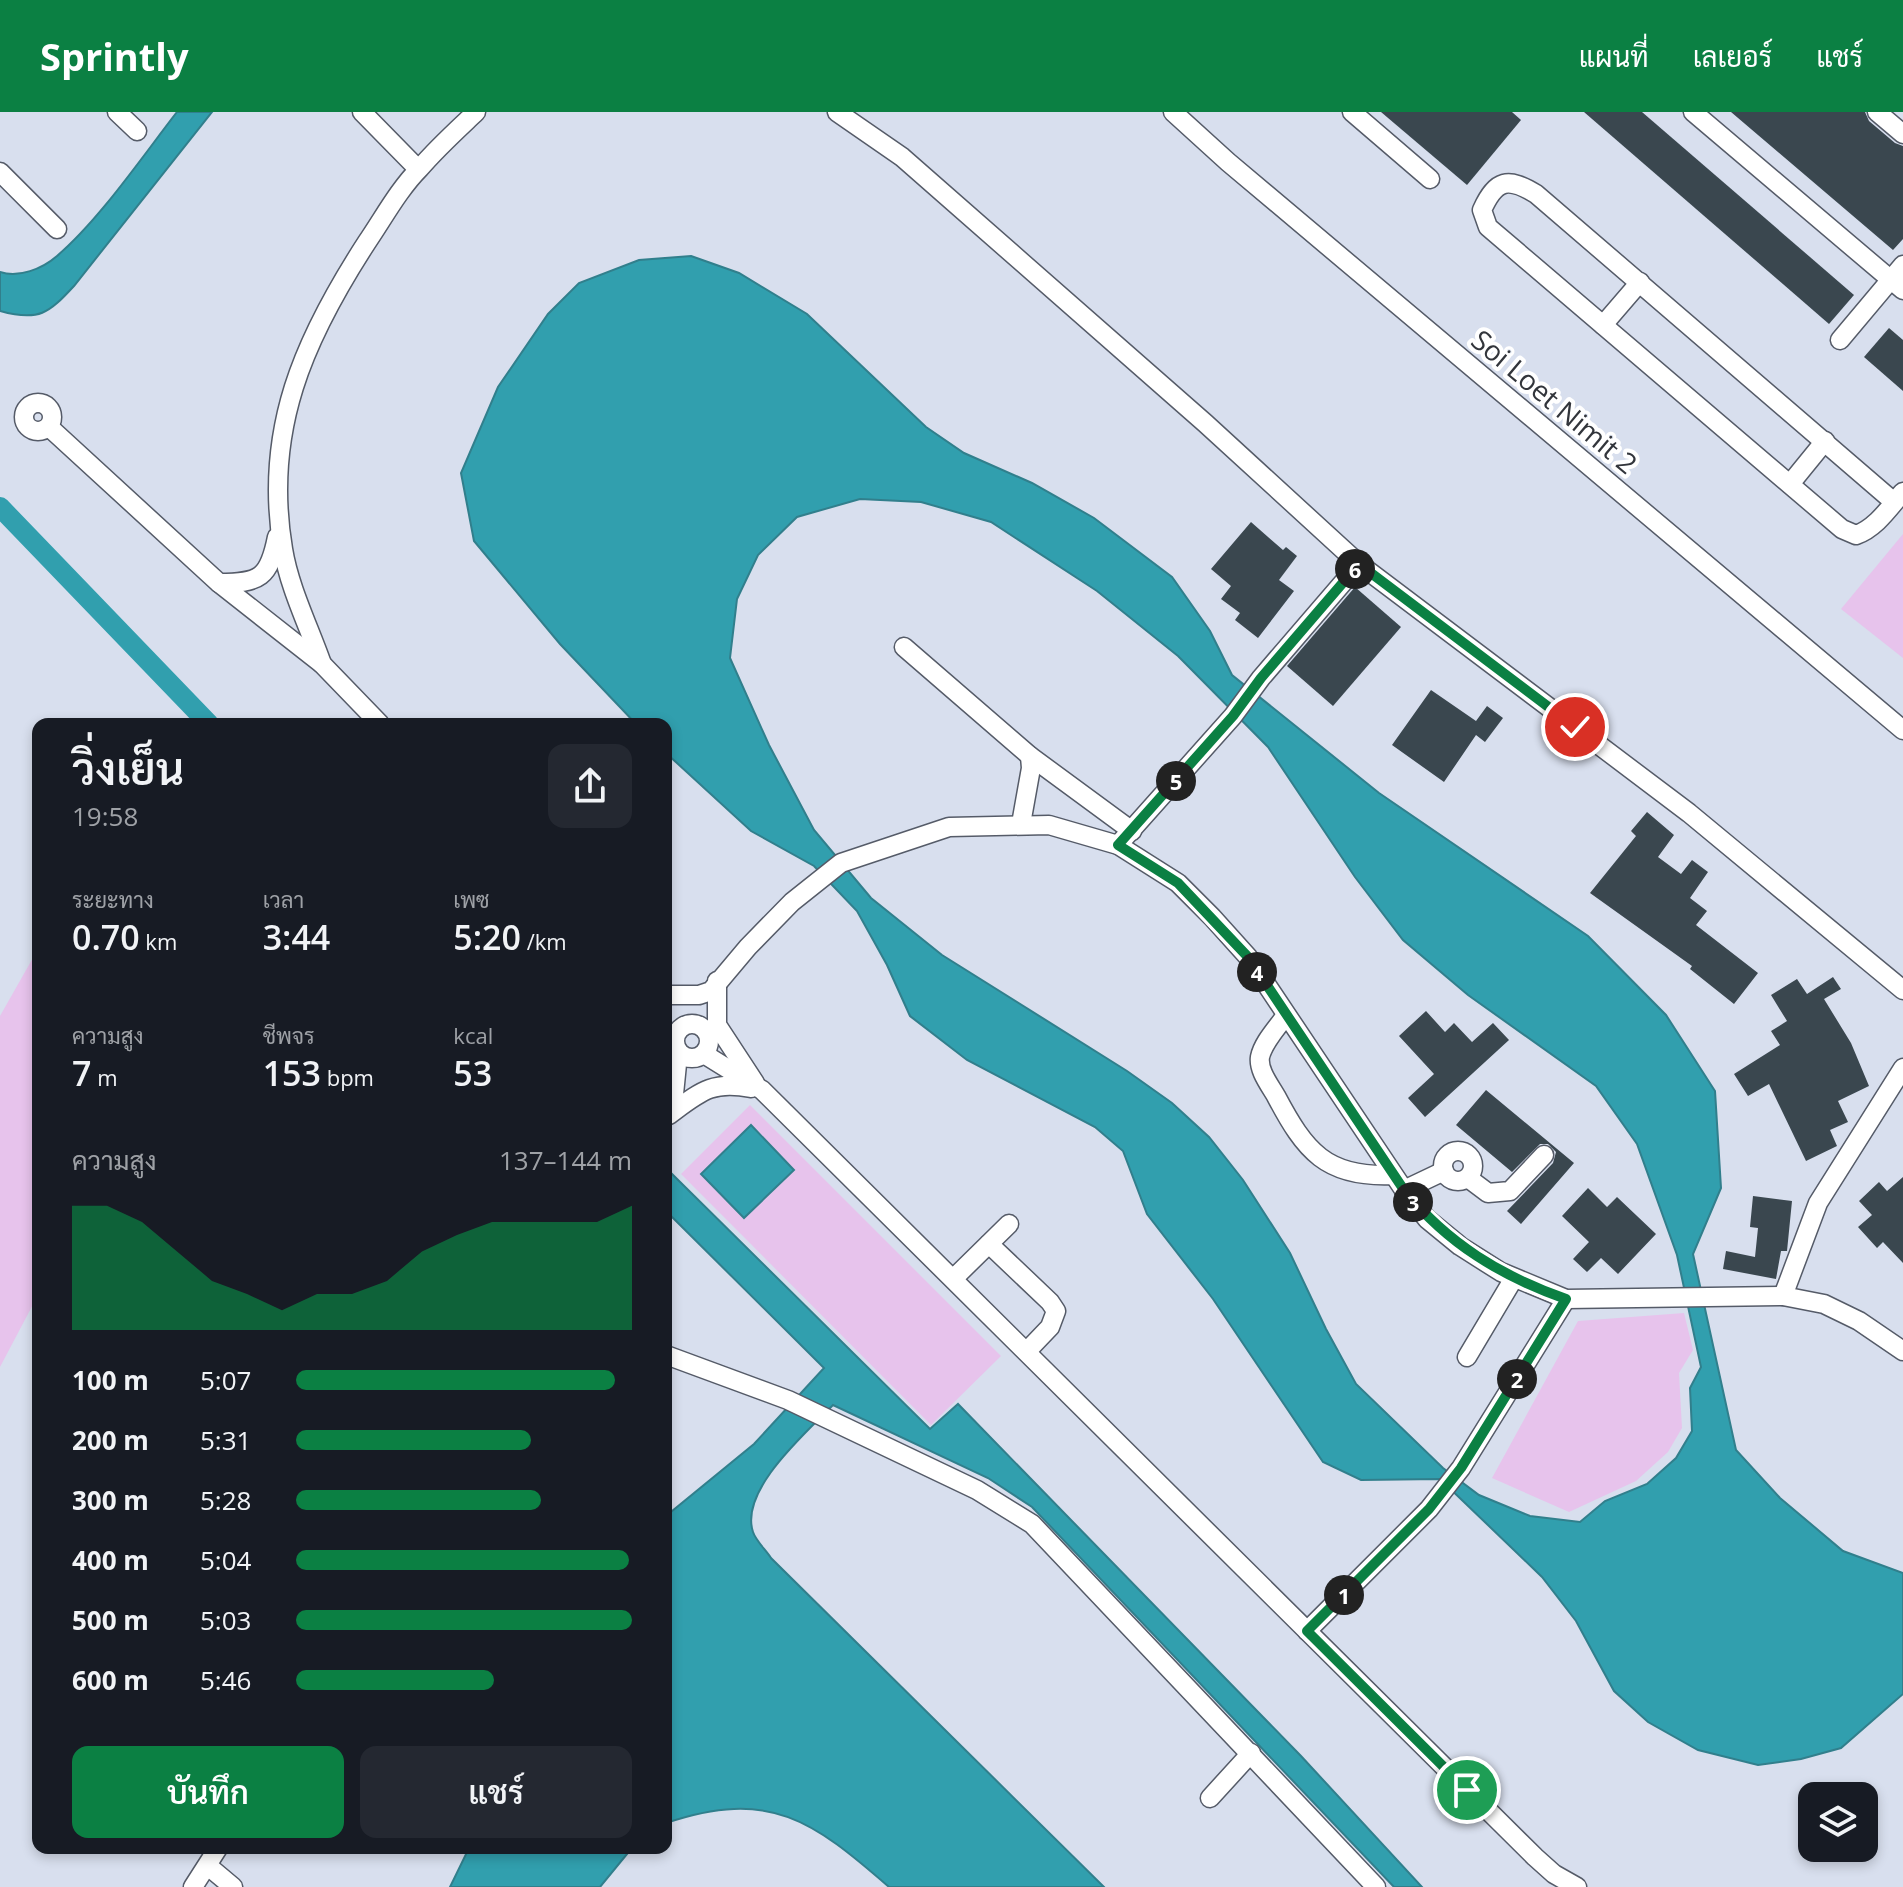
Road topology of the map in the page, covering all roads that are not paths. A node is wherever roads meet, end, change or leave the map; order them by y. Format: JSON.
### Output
{"nodes":[{"id":1,"x":117,"y":112,"type":"edge"},
{"id":2,"x":362,"y":112,"type":"edge"},
{"id":3,"x":476,"y":112,"type":"edge"},
{"id":4,"x":837,"y":112,"type":"edge"},
{"id":5,"x":1173,"y":112,"type":"edge"},
{"id":6,"x":1352,"y":112,"type":"edge"},
{"id":7,"x":1693,"y":112,"type":"edge"},
{"id":8,"x":1877,"y":112,"type":"edge"},
{"id":9,"x":137,"y":131,"type":"dead end"},
{"id":10,"x":1903,"y":134,"type":"edge"},
{"id":11,"x":418,"y":169,"type":"junction"},
{"id":12,"x":0,"y":172,"type":"edge"},
{"id":13,"x":1430,"y":179,"type":"dead end"},
{"id":14,"x":57,"y":229,"type":"dead end"},
{"id":15,"x":1899,"y":278,"type":"edge"},
{"id":16,"x":1640,"y":282,"type":"junction"},
{"id":17,"x":1603,"y":325,"type":"junction"},
{"id":18,"x":1840,"y":340,"type":"dead end"},
{"id":19,"x":49,"y":427,"type":"dead end"},
{"id":20,"x":1825,"y":441,"type":"junction"},
{"id":21,"x":1790,"y":484,"type":"junction"},
{"id":22,"x":1899,"y":497,"type":"edge"},
{"id":23,"x":279,"y":523,"type":"junction"},
{"id":24,"x":1359,"y":564,"type":"junction"},
{"id":25,"x":219,"y":583,"type":"junction"},
{"id":26,"x":904,"y":647,"type":"dead end"},
{"id":27,"x":322,"y":664,"type":"junction"},
{"id":28,"x":374,"y":718,"type":"edge"},
{"id":29,"x":1903,"y":730,"type":"edge"},
{"id":30,"x":1030,"y":756,"type":"junction"},
{"id":31,"x":1021,"y":824,"type":"junction"},
{"id":32,"x":1132,"y":831,"type":"junction"},
{"id":33,"x":1118,"y":845,"type":"junction"},
{"id":34,"x":714,"y":986,"type":"junction"},
{"id":35,"x":1903,"y":990,"type":"edge"},
{"id":36,"x":672,"y":995,"type":"edge"},
{"id":37,"x":1286,"y":1015,"type":"junction"},
{"id":38,"x":676,"y":1028,"type":"edge"},
{"id":39,"x":696,"y":1056,"type":"junction"},
{"id":40,"x":1903,"y":1068,"type":"edge"},
{"id":41,"x":759,"y":1088,"type":"junction"},
{"id":42,"x":672,"y":1095,"type":"edge"},
{"id":43,"x":672,"y":1107,"type":"edge"},
{"id":44,"x":672,"y":1111,"type":"edge"},
{"id":45,"x":1544,"y":1155,"type":"dead end"},
{"id":46,"x":1444,"y":1171,"type":"junction"},
{"id":47,"x":1468,"y":1178,"type":"junction"},
{"id":48,"x":1398,"y":1182,"type":"junction"},
{"id":49,"x":1009,"y":1224,"type":"dead end"},
{"id":50,"x":989,"y":1244,"type":"junction"},
{"id":51,"x":954,"y":1278,"type":"junction"},
{"id":52,"x":1514,"y":1278,"type":"junction"},
{"id":53,"x":1783,"y":1296,"type":"junction"},
{"id":54,"x":1566,"y":1299,"type":"junction"},
{"id":55,"x":1028,"y":1350,"type":"junction"},
{"id":56,"x":1903,"y":1351,"type":"edge"},
{"id":57,"x":672,"y":1357,"type":"edge"},
{"id":58,"x":1467,"y":1357,"type":"dead end"},
{"id":59,"x":1307,"y":1631,"type":"junction"},
{"id":60,"x":1251,"y":1753,"type":"junction"},
{"id":61,"x":1210,"y":1798,"type":"dead end"},
{"id":62,"x":215,"y":1854,"type":"edge"},
{"id":63,"x":208,"y":1866,"type":"junction"},
{"id":64,"x":1555,"y":1881,"type":"edge"},
{"id":65,"x":193,"y":1887,"type":"edge"},
{"id":66,"x":233,"y":1887,"type":"edge"},
{"id":67,"x":1376,"y":1887,"type":"edge"},
{"id":68,"x":1577,"y":1887,"type":"edge"}],
"edges":[{"from":1,"to":9,"type":"street"},
{"from":2,"to":11,"type":"street"},
{"from":3,"to":11,"type":"street"},
{"from":4,"to":24,"type":"street"},
{"from":5,"to":29,"type":"street","name":"Soi Loet Nimit 2"},
{"from":6,"to":13,"type":"street"},
{"from":7,"to":15,"type":"street"},
{"from":8,"to":10,"type":"street"},
{"from":11,"to":23,"type":"street"},
{"from":12,"to":14,"type":"street"},
{"from":15,"to":18,"type":"street"},
{"from":16,"to":17,"type":"street"},
{"from":16,"to":17,"type":"street"},
{"from":16,"to":20,"type":"street"},
{"from":17,"to":21,"type":"street"},
{"from":19,"to":25,"type":"street"},
{"from":20,"to":21,"type":"street"},
{"from":20,"to":22,"type":"street"},
{"from":21,"to":22,"type":"street"},
{"from":23,"to":25,"type":"street"},
{"from":23,"to":27,"type":"street"},
{"from":24,"to":32,"type":"street"},
{"from":24,"to":35,"type":"street"},
{"from":25,"to":27,"type":"street"},
{"from":26,"to":30,"type":"street"},
{"from":27,"to":28,"type":"street"},
{"from":30,"to":31,"type":"street"},
{"from":30,"to":32,"type":"street"},
{"from":31,"to":33,"type":"street"},
{"from":31,"to":34,"type":"street"},
{"from":32,"to":33,"type":"street"},
{"from":33,"to":37,"type":"street"},
{"from":34,"to":36,"type":"street"},
{"from":34,"to":38,"type":"street"},
{"from":34,"to":41,"type":"street"},
{"from":37,"to":48,"type":"street"},
{"from":37,"to":48,"type":"street"},
{"from":38,"to":39,"type":"street"},
{"from":38,"to":39,"type":"street"},
{"from":38,"to":42,"type":"street"},
{"from":39,"to":41,"type":"street"},
{"from":39,"to":43,"type":"street"},
{"from":40,"to":53,"type":"street"},
{"from":41,"to":44,"type":"street"},
{"from":41,"to":51,"type":"street"},
{"from":45,"to":47,"type":"street"},
{"from":46,"to":47,"type":"street"},
{"from":46,"to":47,"type":"street"},
{"from":46,"to":48,"type":"street"},
{"from":48,"to":52,"type":"street"},
{"from":49,"to":50,"type":"street"},
{"from":50,"to":51,"type":"street"},
{"from":50,"to":55,"type":"street"},
{"from":51,"to":55,"type":"street"},
{"from":52,"to":54,"type":"street"},
{"from":52,"to":58,"type":"street"},
{"from":53,"to":54,"type":"street"},
{"from":53,"to":56,"type":"street"},
{"from":54,"to":59,"type":"street"},
{"from":55,"to":59,"type":"street"},
{"from":57,"to":60,"type":"street"},
{"from":59,"to":64,"type":"street"},
{"from":60,"to":61,"type":"street"},
{"from":60,"to":67,"type":"street"},
{"from":62,"to":63,"type":"street"},
{"from":63,"to":65,"type":"street"},
{"from":63,"to":66,"type":"street"},
{"from":64,"to":68,"type":"street"}]}
